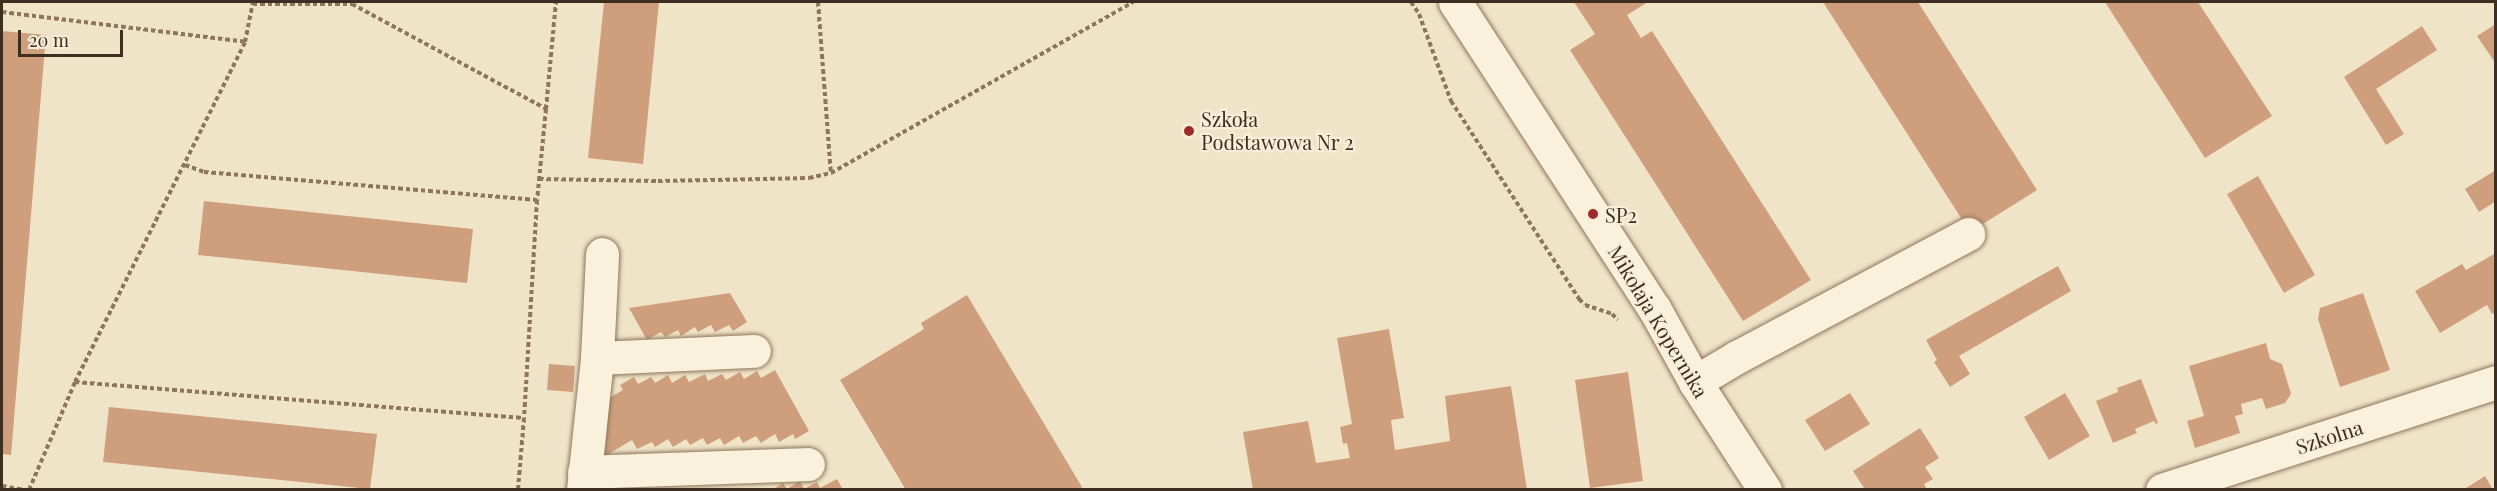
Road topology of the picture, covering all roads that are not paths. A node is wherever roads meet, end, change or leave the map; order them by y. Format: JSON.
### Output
{"nodes":[{"id":1,"x":1455,"y":2,"type":"edge"},
{"id":2,"x":1968,"y":234,"type":"dead end"},
{"id":3,"x":602,"y":254,"type":"dead end"},
{"id":4,"x":754,"y":351,"type":"dead end"},
{"id":5,"x":597,"y":358,"type":"junction"},
{"id":6,"x":1695,"y":382,"type":"junction"},
{"id":7,"x":2496,"y":382,"type":"edge"},
{"id":8,"x":808,"y":464,"type":"dead end"},
{"id":9,"x":584,"y":481,"type":"edge"},
{"id":10,"x":1765,"y":489,"type":"edge"},
{"id":11,"x":2162,"y":489,"type":"edge"}],
"edges":[{"from":1,"to":6,"type":"street","name":"Mikołaja Kopernika"},
{"from":2,"to":6,"type":"street"},
{"from":3,"to":5,"type":"street"},
{"from":4,"to":5,"type":"street"},
{"from":5,"to":9,"type":"street"},
{"from":6,"to":10,"type":"street","name":"Mikołaja Kopernika"},
{"from":7,"to":11,"type":"street","name":"Szkolna"},
{"from":8,"to":9,"type":"street"}]}
